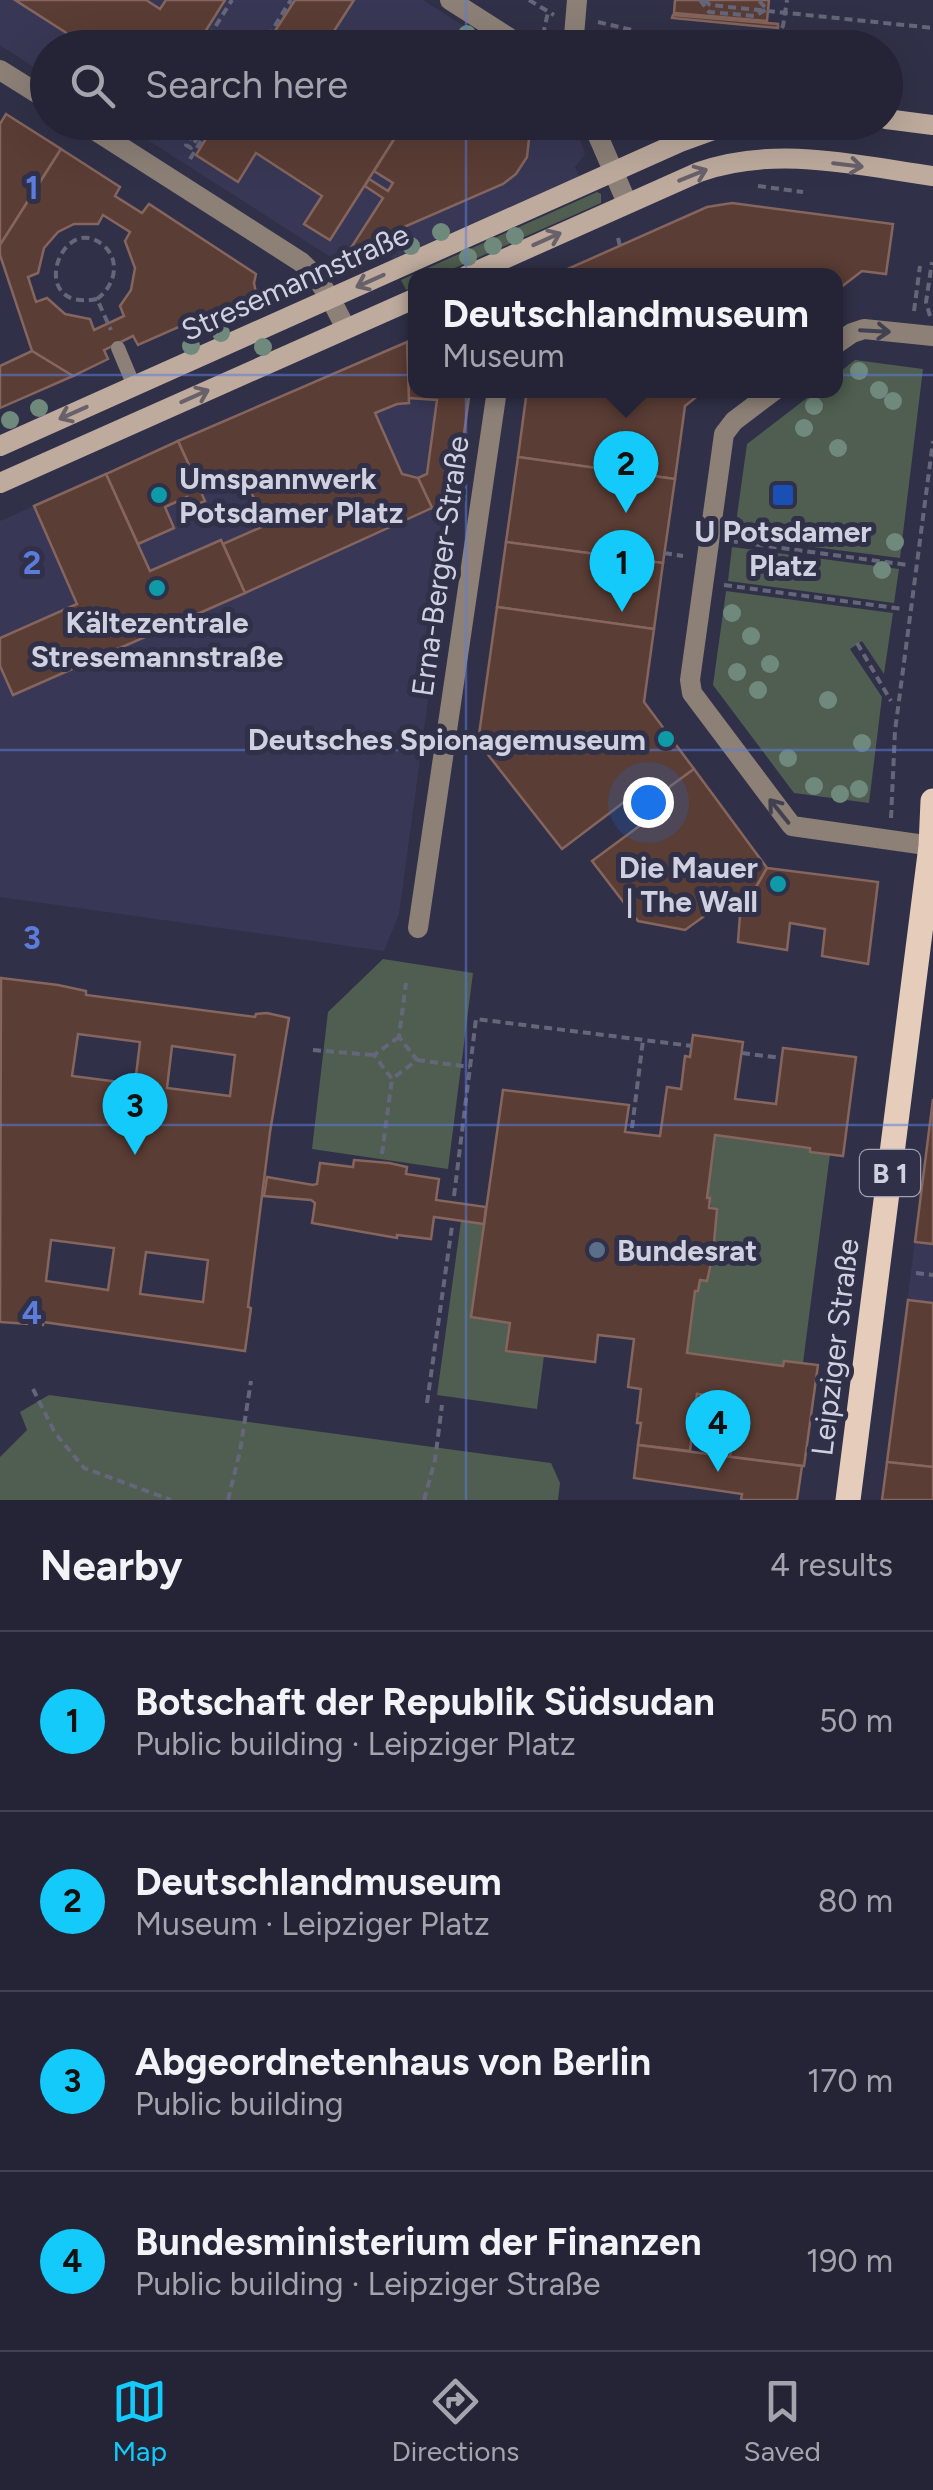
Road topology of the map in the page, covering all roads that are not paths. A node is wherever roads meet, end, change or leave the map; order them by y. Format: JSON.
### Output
{"nodes":[{"id":1,"x":450,"y":0,"type":"edge"},
{"id":2,"x":577,"y":0,"type":"edge"},
{"id":3,"x":497,"y":30,"type":"edge"},
{"id":4,"x":574,"y":30,"type":"edge"},
{"id":5,"x":0,"y":70,"type":"edge"},
{"id":6,"x":30,"y":89,"type":"edge"},
{"id":7,"x":903,"y":121,"type":"edge"},
{"id":8,"x":933,"y":125,"type":"edge"},
{"id":9,"x":110,"y":140,"type":"edge"},
{"id":10,"x":600,"y":140,"type":"edge"},
{"id":11,"x":686,"y":140,"type":"edge"},
{"id":12,"x":614,"y":172,"type":"junction"},
{"id":13,"x":933,"y":176,"type":"edge"},
{"id":14,"x":627,"y":204,"type":"junction"},
{"id":15,"x":501,"y":268,"type":"edge"},
{"id":16,"x":331,"y":298,"type":"junction"},
{"id":17,"x":408,"y":302,"type":"edge"},
{"id":18,"x":932,"y":326,"type":"edge"},
{"id":19,"x":346,"y":329,"type":"junction"},
{"id":20,"x":843,"y":340,"type":"edge"},
{"id":21,"x":221,"y":347,"type":"junction"},
{"id":22,"x":118,"y":348,"type":"road end"},
{"id":23,"x":235,"y":379,"type":"junction"},
{"id":24,"x":134,"y":386,"type":"junction"},
{"id":25,"x":496,"y":398,"type":"edge"},
{"id":26,"x":764,"y":398,"type":"edge"},
{"id":27,"x":0,"y":446,"type":"edge"},
{"id":28,"x":0,"y":483,"type":"edge"},
{"id":29,"x":933,"y":801,"type":"edge"},
{"id":30,"x":932,"y":846,"type":"edge"},
{"id":31,"x":418,"y":928,"type":"dead end"},
{"id":32,"x":848,"y":1500,"type":"edge"}],
"edges":[{"from":1,"to":3,"type":"street"},
{"from":2,"to":4,"type":"street"},
{"from":5,"to":6,"type":"street"},
{"from":7,"to":8,"type":"main road"},
{"from":9,"to":16,"type":"street"},
{"from":10,"to":12,"type":"street"},
{"from":11,"to":12,"type":"main road","name":"Stresemannstraße"},
{"from":12,"to":14,"type":"street"},
{"from":12,"to":16,"type":"main road","name":"Stresemannstraße","one_way":true},
{"from":14,"to":13,"type":"main road","one_way":true},
{"from":15,"to":14,"type":"main road","one_way":true},
{"from":16,"to":19,"type":"street"},
{"from":16,"to":21,"type":"main road","name":"Stresemannstraße"},
{"from":17,"to":19,"type":"main road"},
{"from":20,"to":18,"type":"street","one_way":true},
{"from":19,"to":23,"type":"main road"},
{"from":21,"to":23,"type":"main road"},
{"from":21,"to":24,"type":"main road","name":"Stresemannstraße"},
{"from":22,"to":24,"type":"lane"},
{"from":28,"to":23,"type":"main road","one_way":true},
{"from":24,"to":27,"type":"main road","name":"Stresemannstraße","one_way":true},
{"from":25,"to":31,"type":"street","name":"Erna-Berger-Straße"},
{"from":30,"to":26,"type":"street","one_way":true},
{"from":29,"to":30,"type":"main road","number":"B 1"},
{"from":30,"to":32,"type":"main road","name":"Leipziger Straße","number":"B 1"}]}
